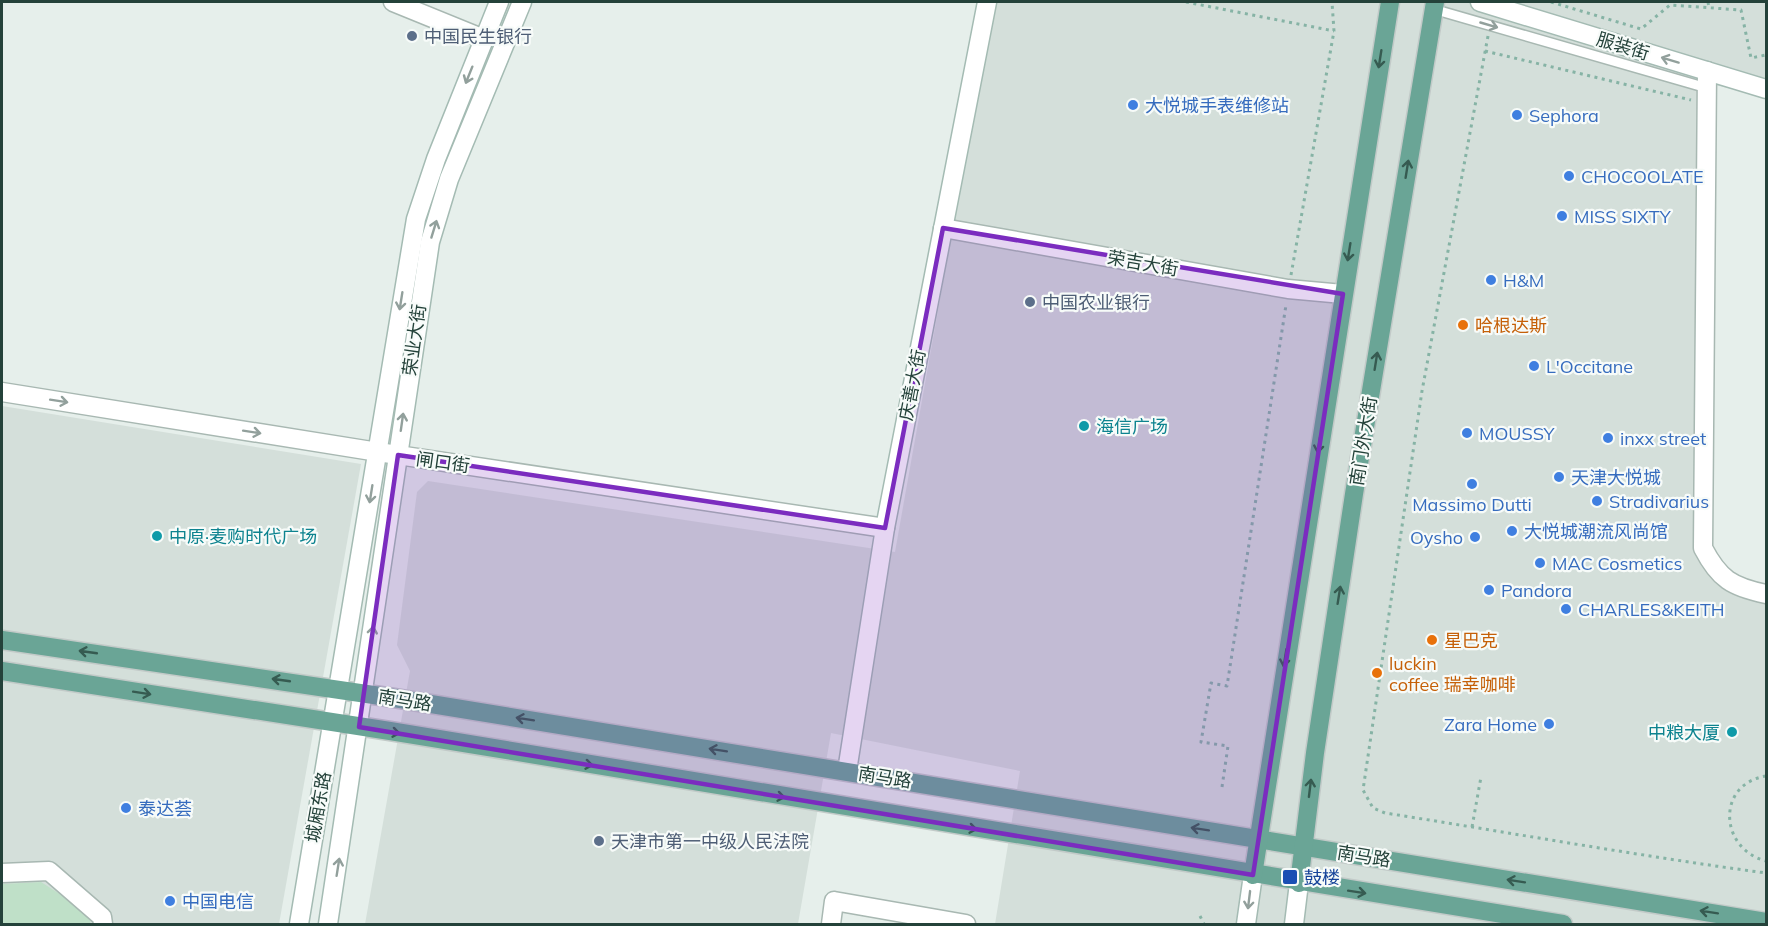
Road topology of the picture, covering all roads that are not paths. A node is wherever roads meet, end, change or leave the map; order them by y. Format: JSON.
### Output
{"nodes":[{"id":1,"x":393,"y":2,"type":"edge"},
{"id":2,"x":499,"y":2,"type":"edge"},
{"id":3,"x":522,"y":2,"type":"edge"},
{"id":4,"x":987,"y":2,"type":"edge"},
{"id":5,"x":1390,"y":2,"type":"edge"},
{"id":6,"x":1480,"y":2,"type":"edge"},
{"id":7,"x":1434,"y":5,"type":"edge"},
{"id":8,"x":484,"y":39,"type":"junction"},
{"id":9,"x":1707,"y":88,"type":"junction"},
{"id":10,"x":1767,"y":89,"type":"edge"},
{"id":11,"x":943,"y":228,"type":"junction"},
{"id":12,"x":1342,"y":294,"type":"junction"},
{"id":13,"x":2,"y":392,"type":"edge"},
{"id":14,"x":378,"y":452,"type":"junction"},
{"id":15,"x":398,"y":455,"type":"junction"},
{"id":16,"x":885,"y":528,"type":"junction"},
{"id":17,"x":1767,"y":594,"type":"edge"},
{"id":18,"x":2,"y":640,"type":"edge"},
{"id":19,"x":2,"y":671,"type":"edge"},
{"id":20,"x":339,"y":689,"type":"junction"},
{"id":21,"x":364,"y":693,"type":"junction"},
{"id":22,"x":334,"y":723,"type":"junction"},
{"id":23,"x":359,"y":727,"type":"junction"},
{"id":24,"x":848,"y":771,"type":"junction"},
{"id":25,"x":1258,"y":839,"type":"junction"},
{"id":26,"x":1303,"y":846,"type":"junction"},
{"id":27,"x":2,"y":873,"type":"edge"},
{"id":28,"x":1253,"y":875,"type":"junction"},
{"id":29,"x":1299,"y":883,"type":"junction"},
{"id":30,"x":1767,"y":922,"type":"edge"},
{"id":31,"x":103,"y":924,"type":"edge"},
{"id":32,"x":299,"y":924,"type":"edge"},
{"id":33,"x":328,"y":924,"type":"edge"},
{"id":34,"x":831,"y":924,"type":"edge"},
{"id":35,"x":966,"y":924,"type":"edge"},
{"id":36,"x":1246,"y":924,"type":"edge"},
{"id":37,"x":1294,"y":924,"type":"edge"},
{"id":38,"x":1563,"y":924,"type":"edge"}],
"edges":[{"from":1,"to":8,"type":"street"},
{"from":2,"to":8,"type":"street","name":"荣业大街"},
{"from":15,"to":3,"type":"street","name":"荣业大街","one_way":true},
{"from":4,"to":11,"type":"street","name":"庆善大街"},
{"from":5,"to":12,"type":"main road","one_way":true},
{"from":9,"to":6,"type":"street","name":"服装街","one_way":true},
{"from":7,"to":9,"type":"lane","one_way":true},
{"from":26,"to":7,"type":"main road","name":"南门外大街","one_way":true},
{"from":8,"to":14,"type":"street","name":"荣业大街","one_way":true},
{"from":9,"to":10,"type":"street","name":"服装街"},
{"from":9,"to":17,"type":"street"},
{"from":11,"to":12,"type":"street","name":"荣吉大街"},
{"from":11,"to":16,"type":"street","name":"庆善大街"},
{"from":12,"to":25,"type":"main road","one_way":true},
{"from":13,"to":14,"type":"street","name":"闸口街","one_way":true},
{"from":14,"to":15,"type":"street","name":"闸口街"},
{"from":14,"to":20,"type":"street","name":"荣业大街","one_way":true},
{"from":15,"to":16,"type":"street","name":"闸口街"},
{"from":21,"to":15,"type":"street","name":"荣业大街","one_way":true},
{"from":16,"to":24,"type":"street","name":"庆善大街"},
{"from":20,"to":18,"type":"main road","name":"南马路","one_way":true},
{"from":19,"to":22,"type":"main road","name":"南马路","one_way":true},
{"from":20,"to":21,"type":"main road","name":"南马路"},
{"from":20,"to":22,"type":"street","name":"城厢东路"},
{"from":21,"to":23,"type":"street","name":"城厢东路"},
{"from":24,"to":21,"type":"main road","name":"南马路","one_way":true},
{"from":22,"to":23,"type":"main road","name":"南马路"},
{"from":22,"to":32,"type":"street","name":"城厢东路"},
{"from":23,"to":28,"type":"main road","name":"南马路","one_way":true},
{"from":33,"to":23,"type":"street","name":"城厢东路","one_way":true},
{"from":25,"to":24,"type":"main road","name":"南马路","one_way":true},
{"from":25,"to":26,"type":"main road","name":"南马路"},
{"from":25,"to":28,"type":"main road"},
{"from":26,"to":29,"type":"main road","name":"南门外大街"},
{"from":30,"to":26,"type":"main road","name":"南马路","one_way":true},
{"from":27,"to":31,"type":"street"},
{"from":28,"to":29,"type":"main road","name":"南马路"},
{"from":28,"to":36,"type":"street","one_way":true},
{"from":29,"to":37,"type":"street"},
{"from":29,"to":38,"type":"main road","name":"南马路","one_way":true},
{"from":34,"to":35,"type":"street"}]}
